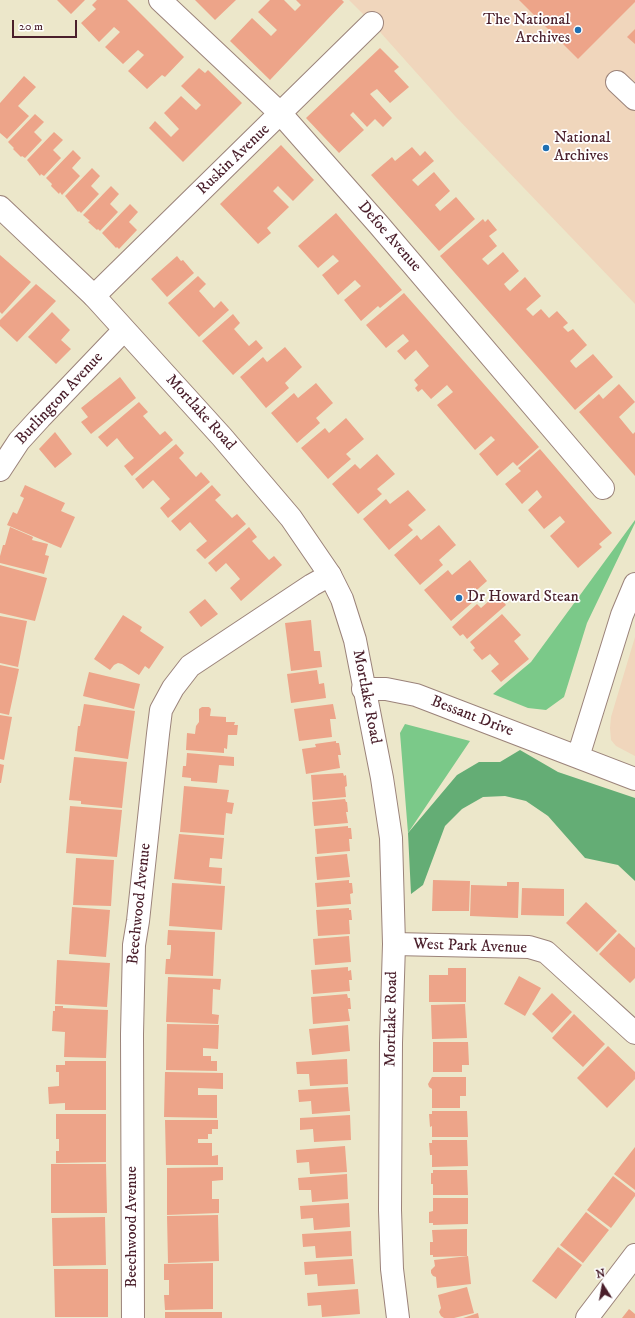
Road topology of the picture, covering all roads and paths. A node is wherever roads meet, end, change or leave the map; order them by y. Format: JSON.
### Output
{"nodes":[{"id":1,"x":160,"y":0,"type":"edge"},
{"id":2,"x":372,"y":23,"type":"dead end"},
{"id":3,"x":618,"y":82,"type":"dead end"},
{"id":4,"x":635,"y":99,"type":"edge"},
{"id":5,"x":281,"y":114,"type":"junction"},
{"id":6,"x":0,"y":206,"type":"edge"},
{"id":7,"x":94,"y":296,"type":"junction"},
{"id":8,"x":124,"y":330,"type":"junction"},
{"id":9,"x":0,"y":470,"type":"edge"},
{"id":10,"x":603,"y":488,"type":"dead end"},
{"id":11,"x":330,"y":575,"type":"junction"},
{"id":12,"x":635,"y":584,"type":"edge"},
{"id":13,"x":364,"y":689,"type":"junction"},
{"id":14,"x":578,"y":757,"type":"junction"},
{"id":15,"x":635,"y":779,"type":"edge"},
{"id":16,"x":394,"y":944,"type":"junction"},
{"id":17,"x":635,"y":1033,"type":"edge"},
{"id":18,"x":635,"y":1255,"type":"edge"},
{"id":19,"x":133,"y":1318,"type":"edge"},
{"id":20,"x":398,"y":1318,"type":"edge"},
{"id":21,"x":587,"y":1318,"type":"edge"}],
"edges":[{"from":1,"to":5,"type":"main road","name":"Defoe Avenue"},
{"from":2,"to":5,"type":"main road","name":"Ruskin Avenue"},
{"from":3,"to":4,"type":"main road"},
{"from":5,"to":7,"type":"main road","name":"Ruskin Avenue"},
{"from":5,"to":10,"type":"main road","name":"Defoe Avenue"},
{"from":6,"to":7,"type":"main road","name":"Mortlake Road"},
{"from":7,"to":8,"type":"main road","name":"Mortlake Road"},
{"from":8,"to":9,"type":"main road","name":"Burlington Avenue"},
{"from":8,"to":11,"type":"main road","name":"Mortlake Road"},
{"from":11,"to":13,"type":"main road","name":"Mortlake Road"},
{"from":11,"to":19,"type":"main road","name":"Beechwood Avenue"},
{"from":12,"to":14,"type":"main road"},
{"from":13,"to":14,"type":"main road","name":"Bessant Drive"},
{"from":13,"to":16,"type":"main road","name":"Mortlake Road"},
{"from":14,"to":15,"type":"main road","name":"Bessant Drive"},
{"from":16,"to":17,"type":"main road","name":"West Park Avenue"},
{"from":16,"to":20,"type":"main road","name":"Mortlake Road"},
{"from":18,"to":21,"type":"main road"}]}
